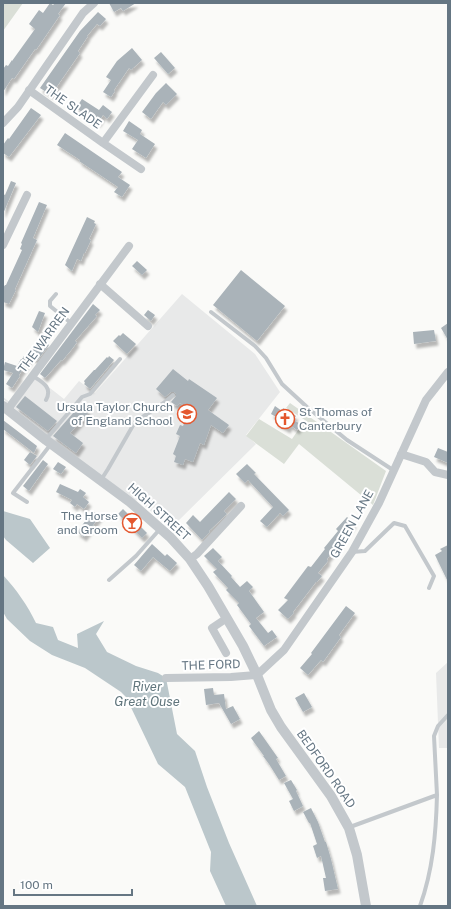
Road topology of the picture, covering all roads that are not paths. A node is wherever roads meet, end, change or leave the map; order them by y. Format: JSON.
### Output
{"nodes":[{"id":1,"x":94,"y":3,"type":"edge"},
{"id":2,"x":153,"y":75,"type":"dead end"},
{"id":3,"x":29,"y":90,"type":"junction"},
{"id":4,"x":3,"y":122,"type":"edge"},
{"id":5,"x":103,"y":143,"type":"junction"},
{"id":6,"x":141,"y":169,"type":"dead end"},
{"id":7,"x":27,"y":195,"type":"dead end"},
{"id":8,"x":3,"y":245,"type":"edge"},
{"id":9,"x":129,"y":246,"type":"dead end"},
{"id":10,"x":100,"y":284,"type":"junction"},
{"id":11,"x":56,"y":294,"type":"dead end"},
{"id":12,"x":211,"y":312,"type":"dead end"},
{"id":13,"x":71,"y":323,"type":"junction"},
{"id":14,"x":148,"y":326,"type":"dead end"},
{"id":15,"x":120,"y":359,"type":"dead end"},
{"id":16,"x":448,"y":372,"type":"edge"},
{"id":17,"x":33,"y":376,"type":"junction"},
{"id":18,"x":173,"y":395,"type":"dead end"},
{"id":19,"x":46,"y":400,"type":"dead end"},
{"id":20,"x":5,"y":408,"type":"edge"},
{"id":21,"x":48,"y":442,"type":"junction"},
{"id":22,"x":401,"y":454,"type":"junction"},
{"id":23,"x":394,"y":470,"type":"junction"},
{"id":24,"x":448,"y":476,"type":"edge"},
{"id":25,"x":101,"y":480,"type":"junction"},
{"id":26,"x":27,"y":502,"type":"dead end"},
{"id":27,"x":242,"y":506,"type":"dead end"},
{"id":28,"x":161,"y":528,"type":"junction"},
{"id":29,"x":352,"y":552,"type":"junction"},
{"id":30,"x":190,"y":559,"type":"junction"},
{"id":31,"x":109,"y":580,"type":"dead end"},
{"id":32,"x":429,"y":588,"type":"dead end"},
{"id":33,"x":227,"y":618,"type":"junction"},
{"id":34,"x":226,"y":653,"type":"dead end"},
{"id":35,"x":256,"y":675,"type":"junction"},
{"id":36,"x":166,"y":678,"type":"dead end"},
{"id":37,"x":448,"y":716,"type":"edge"},
{"id":38,"x":437,"y":795,"type":"junction"},
{"id":39,"x":349,"y":828,"type":"junction"},
{"id":40,"x":366,"y":906,"type":"edge"},
{"id":41,"x":420,"y":906,"type":"edge"}],
"edges":[{"from":1,"to":3,"type":"street"},
{"from":2,"to":5,"type":"street","name":"THE SLADE"},
{"from":3,"to":4,"type":"street"},
{"from":3,"to":5,"type":"street","name":"THE SLADE"},
{"from":5,"to":6,"type":"street","name":"THE SLADE"},
{"from":7,"to":8,"type":"street"},
{"from":9,"to":10,"type":"street","name":"THE WARREN"},
{"from":10,"to":13,"type":"street","name":"THE WARREN"},
{"from":10,"to":14,"type":"street"},
{"from":11,"to":13,"type":"lane"},
{"from":12,"to":23,"type":"lane"},
{"from":13,"to":17,"type":"street","name":"THE WARREN"},
{"from":15,"to":21,"type":"lane"},
{"from":16,"to":22,"type":"street","name":"GREEN LANE"},
{"from":17,"to":19,"type":"lane"},
{"from":17,"to":20,"type":"street","name":"THE WARREN"},
{"from":18,"to":25,"type":"lane"},
{"from":20,"to":21,"type":"street","name":"HIGH STREET"},
{"from":21,"to":25,"type":"street","name":"HIGH STREET"},
{"from":21,"to":26,"type":"lane"},
{"from":22,"to":23,"type":"street","name":"GREEN LANE"},
{"from":22,"to":24,"type":"street"},
{"from":23,"to":29,"type":"street","name":"GREEN LANE"},
{"from":25,"to":28,"type":"street","name":"HIGH STREET"},
{"from":27,"to":30,"type":"street"},
{"from":28,"to":30,"type":"street","name":"HIGH STREET"},
{"from":28,"to":31,"type":"lane"},
{"from":29,"to":32,"type":"lane"},
{"from":29,"to":35,"type":"street","name":"GREEN LANE"},
{"from":30,"to":33,"type":"street","name":"HIGH STREET"},
{"from":33,"to":34,"type":"street"},
{"from":33,"to":35,"type":"street","name":"HIGH STREET"},
{"from":35,"to":36,"type":"street","name":"THE FORD"},
{"from":35,"to":39,"type":"street","name":"BEDFORD ROAD"},
{"from":37,"to":38,"type":"lane"},
{"from":38,"to":39,"type":"lane"},
{"from":38,"to":41,"type":"lane"},
{"from":39,"to":40,"type":"street","name":"BEDFORD ROAD"}]}
